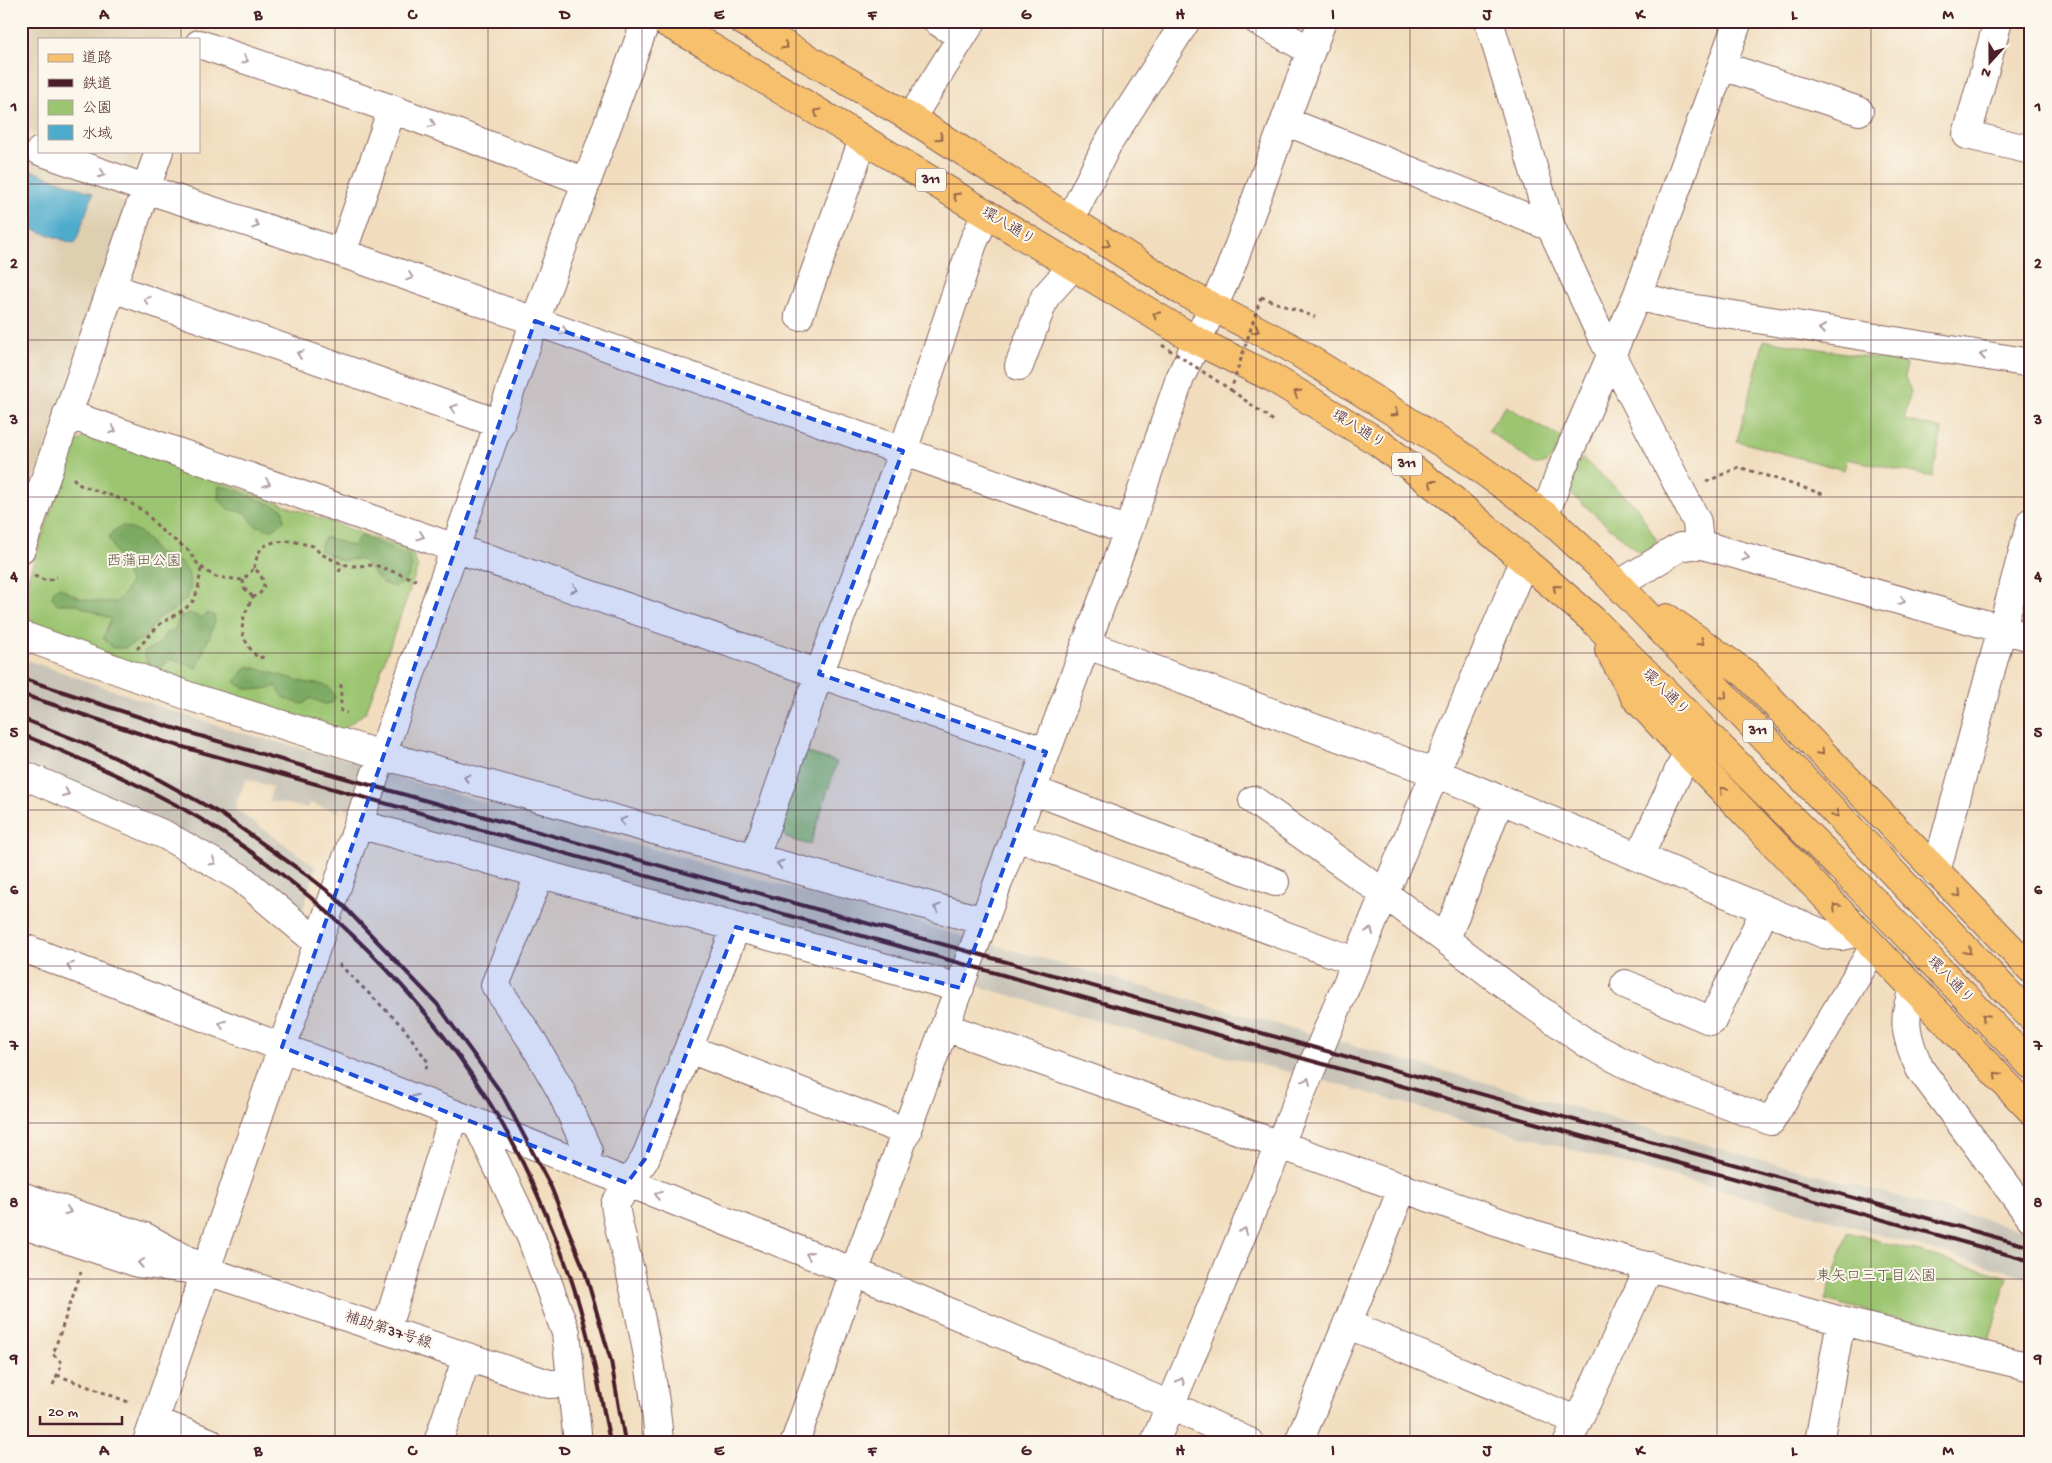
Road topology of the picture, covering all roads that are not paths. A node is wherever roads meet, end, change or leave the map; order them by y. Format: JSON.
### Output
{"nodes":[{"id":1,"x":206,"y":21,"type":"edge"},
{"id":2,"x":646,"y":21,"type":"edge"},
{"id":3,"x":663,"y":21,"type":"edge"},
{"id":4,"x":743,"y":21,"type":"edge"},
{"id":5,"x":937,"y":21,"type":"edge"},
{"id":6,"x":1186,"y":21,"type":"edge"},
{"id":7,"x":1258,"y":21,"type":"edge"},
{"id":8,"x":1322,"y":21,"type":"edge"},
{"id":9,"x":1489,"y":21,"type":"edge"},
{"id":10,"x":1738,"y":21,"type":"edge"},
{"id":11,"x":1998,"y":21,"type":"edge"},
{"id":12,"x":967,"y":29,"type":"edge"},
{"id":13,"x":200,"y":41,"type":"edge"},
{"id":14,"x":200,"y":44,"type":"edge"},
{"id":15,"x":1311,"y":52,"type":"junction"},
{"id":16,"x":1722,"y":66,"type":"junction"},
{"id":17,"x":392,"y":109,"type":"junction"},
{"id":18,"x":1859,"y":111,"type":"dead end"},
{"id":19,"x":911,"y":118,"type":"junction"},
{"id":20,"x":1285,"y":121,"type":"junction"},
{"id":21,"x":863,"y":140,"type":"junction"},
{"id":22,"x":21,"y":144,"type":"edge"},
{"id":23,"x":2031,"y":150,"type":"edge"},
{"id":24,"x":38,"y":151,"type":"edge"},
{"id":25,"x":42,"y":152,"type":"edge"},
{"id":26,"x":159,"y":152,"type":"edge"},
{"id":27,"x":587,"y":182,"type":"junction"},
{"id":28,"x":146,"y":189,"type":"junction"},
{"id":29,"x":986,"y":214,"type":"junction"},
{"id":30,"x":1070,"y":220,"type":"junction"},
{"id":31,"x":1551,"y":227,"type":"junction"},
{"id":32,"x":342,"y":253,"type":"junction"},
{"id":33,"x":1073,"y":266,"type":"junction"},
{"id":34,"x":113,"y":288,"type":"junction"},
{"id":35,"x":1637,"y":296,"type":"junction"},
{"id":36,"x":1212,"y":308,"type":"junction"},
{"id":37,"x":799,"y":316,"type":"dead end"},
{"id":38,"x":535,"y":321,"type":"junction"},
{"id":39,"x":1197,"y":341,"type":"junction"},
{"id":40,"x":1612,"y":356,"type":"junction"},
{"id":41,"x":2031,"y":363,"type":"edge"},
{"id":42,"x":1019,"y":366,"type":"dead end"},
{"id":43,"x":67,"y":414,"type":"junction"},
{"id":44,"x":500,"y":424,"type":"junction"},
{"id":45,"x":903,"y":451,"type":"junction"},
{"id":46,"x":1545,"y":515,"type":"junction"},
{"id":47,"x":2031,"y":522,"type":"edge"},
{"id":48,"x":1128,"y":531,"type":"junction"},
{"id":49,"x":1699,"y":544,"type":"junction"},
{"id":50,"x":456,"y":548,"type":"junction"},
{"id":51,"x":21,"y":549,"type":"edge"},
{"id":52,"x":1524,"y":561,"type":"junction"},
{"id":53,"x":1610,"y":576,"type":"junction"},
{"id":54,"x":1592,"y":620,"type":"junction"},
{"id":55,"x":2001,"y":629,"type":"junction"},
{"id":56,"x":21,"y":635,"type":"edge"},
{"id":57,"x":2031,"y":637,"type":"edge"},
{"id":58,"x":1085,"y":644,"type":"junction"},
{"id":59,"x":818,"y":674,"type":"junction"},
{"id":60,"x":1046,"y":752,"type":"junction"},
{"id":61,"x":1687,"y":753,"type":"junction"},
{"id":62,"x":382,"y":754,"type":"junction"},
{"id":63,"x":1436,"y":772,"type":"junction"},
{"id":64,"x":21,"y":774,"type":"edge"},
{"id":65,"x":1031,"y":791,"type":"junction"},
{"id":66,"x":1500,"y":799,"type":"junction"},
{"id":67,"x":1253,"y":800,"type":"dead end"},
{"id":68,"x":358,"y":824,"type":"junction"},
{"id":69,"x":1015,"y":836,"type":"junction"},
{"id":70,"x":754,"y":857,"type":"junction"},
{"id":71,"x":1639,"y":857,"type":"junction"},
{"id":72,"x":1936,"y":872,"type":"junction"},
{"id":73,"x":540,"y":874,"type":"junction"},
{"id":74,"x":1275,"y":882,"type":"dead end"},
{"id":75,"x":1385,"y":894,"type":"junction"},
{"id":76,"x":1765,"y":910,"type":"junction"},
{"id":77,"x":984,"y":921,"type":"junction"},
{"id":78,"x":736,"y":927,"type":"junction"},
{"id":79,"x":1446,"y":939,"type":"junction"},
{"id":80,"x":1867,"y":939,"type":"junction"},
{"id":81,"x":21,"y":947,"type":"edge"},
{"id":82,"x":325,"y":950,"type":"junction"},
{"id":83,"x":1357,"y":962,"type":"junction"},
{"id":84,"x":2031,"y":970,"type":"edge"},
{"id":85,"x":1625,"y":984,"type":"dead end"},
{"id":86,"x":960,"y":988,"type":"junction"},
{"id":87,"x":1914,"y":989,"type":"junction"},
{"id":88,"x":2031,"y":1017,"type":"edge"},
{"id":89,"x":945,"y":1027,"type":"junction"},
{"id":90,"x":275,"y":1044,"type":"junction"},
{"id":91,"x":689,"y":1048,"type":"junction"},
{"id":92,"x":2031,"y":1065,"type":"edge"},
{"id":93,"x":2031,"y":1110,"type":"edge"},
{"id":94,"x":466,"y":1118,"type":"junction"},
{"id":95,"x":907,"y":1132,"type":"junction"},
{"id":96,"x":1280,"y":1143,"type":"junction"},
{"id":97,"x":582,"y":1165,"type":"junction"},
{"id":98,"x":627,"y":1183,"type":"junction"},
{"id":99,"x":1403,"y":1187,"type":"junction"},
{"id":100,"x":21,"y":1196,"type":"edge"},
{"id":101,"x":2031,"y":1218,"type":"edge"},
{"id":102,"x":21,"y":1224,"type":"edge"},
{"id":103,"x":1650,"y":1266,"type":"junction"},
{"id":104,"x":207,"y":1271,"type":"junction"},
{"id":105,"x":854,"y":1272,"type":"junction"},
{"id":106,"x":1841,"y":1321,"type":"junction"},
{"id":107,"x":1347,"y":1324,"type":"junction"},
{"id":108,"x":386,"y":1330,"type":"junction"},
{"id":109,"x":467,"y":1357,"type":"junction"},
{"id":110,"x":2031,"y":1367,"type":"edge"},
{"id":111,"x":571,"y":1383,"type":"junction"},
{"id":112,"x":1170,"y":1406,"type":"junction"},
{"id":113,"x":151,"y":1431,"type":"edge"},
{"id":114,"x":1573,"y":1431,"type":"edge"},
{"id":115,"x":209,"y":1442,"type":"edge"},
{"id":116,"x":438,"y":1442,"type":"edge"},
{"id":117,"x":578,"y":1442,"type":"edge"},
{"id":118,"x":659,"y":1442,"type":"edge"},
{"id":119,"x":795,"y":1442,"type":"edge"},
{"id":120,"x":1155,"y":1442,"type":"edge"},
{"id":121,"x":1249,"y":1442,"type":"edge"},
{"id":122,"x":1299,"y":1442,"type":"edge"},
{"id":123,"x":1820,"y":1442,"type":"edge"}],
"edges":[{"from":1,"to":13,"type":"street"},
{"from":2,"to":27,"type":"street"},
{"from":21,"to":3,"type":"main road","name":"環八通り","number":"311","one_way":true},
{"from":4,"to":19,"type":"main road","number":"311","one_way":true},
{"from":5,"to":12,"type":"street"},
{"from":6,"to":30,"type":"street"},
{"from":7,"to":15,"type":"street"},
{"from":8,"to":15,"type":"street"},
{"from":9,"to":31,"type":"street"},
{"from":10,"to":16,"type":"street"},
{"from":11,"to":23,"type":"street"},
{"from":12,"to":19,"type":"street"},
{"from":14,"to":17,"type":"street","one_way":true},
{"from":15,"to":20,"type":"street"},
{"from":16,"to":18,"type":"street"},
{"from":16,"to":35,"type":"street"},
{"from":17,"to":27,"type":"street","one_way":true},
{"from":17,"to":32,"type":"street"},
{"from":19,"to":30,"type":"main road","number":"311","one_way":true},
{"from":20,"to":31,"type":"street"},
{"from":20,"to":36,"type":"street"},
{"from":29,"to":21,"type":"main road","name":"環八通り","number":"311","one_way":true},
{"from":21,"to":37,"type":"street"},
{"from":22,"to":24,"type":"street"},
{"from":25,"to":28,"type":"street","one_way":true},
{"from":26,"to":28,"type":"street"},
{"from":27,"to":38,"type":"street"},
{"from":28,"to":32,"type":"street","one_way":true},
{"from":28,"to":34,"type":"street"},
{"from":29,"to":33,"type":"main road","name":"環八通り","number":"311"},
{"from":29,"to":45,"type":"street"},
{"from":30,"to":36,"type":"main road","number":"311","one_way":true},
{"from":31,"to":40,"type":"street"},
{"from":32,"to":38,"type":"street","one_way":true},
{"from":39,"to":33,"type":"main road","name":"環八通り","number":"311","one_way":true},
{"from":33,"to":42,"type":"street"},
{"from":34,"to":43,"type":"street"},
{"from":44,"to":34,"type":"street","one_way":true},
{"from":35,"to":40,"type":"street"},
{"from":41,"to":35,"type":"street","one_way":true},
{"from":36,"to":39,"type":"street"},
{"from":36,"to":46,"type":"main road","number":"311","one_way":true},
{"from":38,"to":44,"type":"street"},
{"from":38,"to":45,"type":"street","one_way":true},
{"from":39,"to":48,"type":"street"},
{"from":52,"to":39,"type":"main road","name":"環八通り","number":"311","one_way":true},
{"from":40,"to":46,"type":"street"},
{"from":40,"to":49,"type":"street"},
{"from":43,"to":50,"type":"street","one_way":true},
{"from":43,"to":51,"type":"street"},
{"from":44,"to":50,"type":"street"},
{"from":45,"to":48,"type":"street"},
{"from":45,"to":59,"type":"street"},
{"from":46,"to":53,"type":"main road","number":"311"},
{"from":47,"to":55,"type":"street"},
{"from":48,"to":58,"type":"street"},
{"from":49,"to":53,"type":"street"},
{"from":49,"to":55,"type":"street","one_way":true},
{"from":50,"to":59,"type":"street","one_way":true},
{"from":50,"to":62,"type":"street"},
{"from":54,"to":52,"type":"main road","name":"環八通り","number":"311","one_way":true},
{"from":52,"to":63,"type":"street"},
{"from":53,"to":72,"type":"main road","one_way":true},
{"from":53,"to":88,"type":"main road","number":"311","one_way":true},
{"from":54,"to":61,"type":"main road"},
{"from":92,"to":54,"type":"main road","name":"環八通り","number":"311","one_way":true},
{"from":55,"to":57,"type":"street"},
{"from":55,"to":72,"type":"street"},
{"from":56,"to":62,"type":"street"},
{"from":58,"to":60,"type":"street"},
{"from":58,"to":63,"type":"street"},
{"from":59,"to":60,"type":"street"},
{"from":59,"to":70,"type":"street"},
{"from":60,"to":65,"type":"street"},
{"from":61,"to":71,"type":"street"},
{"from":80,"to":61,"type":"main road","one_way":true},
{"from":62,"to":68,"type":"street"},
{"from":70,"to":62,"type":"street","one_way":true},
{"from":63,"to":66,"type":"street"},
{"from":63,"to":75,"type":"street"},
{"from":64,"to":82,"type":"street","one_way":true},
{"from":65,"to":69,"type":"street"},
{"from":65,"to":74,"type":"street"},
{"from":66,"to":71,"type":"street"},
{"from":66,"to":79,"type":"street"},
{"from":67,"to":75,"type":"street"},
{"from":68,"to":73,"type":"street"},
{"from":68,"to":82,"type":"street"},
{"from":69,"to":77,"type":"street"},
{"from":69,"to":83,"type":"street"},
{"from":77,"to":70,"type":"street","one_way":true},
{"from":71,"to":76,"type":"street"},
{"from":72,"to":84,"type":"main road","one_way":true},
{"from":73,"to":78,"type":"street"},
{"from":73,"to":97,"type":"street"},
{"from":75,"to":79,"type":"street"},
{"from":83,"to":75,"type":"street","one_way":true},
{"from":76,"to":80,"type":"street"},
{"from":76,"to":85,"type":"street"},
{"from":77,"to":86,"type":"street"},
{"from":78,"to":86,"type":"street"},
{"from":78,"to":91,"type":"street"},
{"from":79,"to":80,"type":"street"},
{"from":80,"to":87,"type":"main road"},
{"from":90,"to":81,"type":"street","one_way":true},
{"from":82,"to":90,"type":"street"},
{"from":96,"to":83,"type":"street","one_way":true},
{"from":86,"to":89,"type":"street"},
{"from":93,"to":87,"type":"main road","one_way":true},
{"from":87,"to":101,"type":"street"},
{"from":89,"to":95,"type":"street"},
{"from":89,"to":96,"type":"street"},
{"from":94,"to":90,"type":"street","one_way":true},
{"from":90,"to":104,"type":"street"},
{"from":91,"to":95,"type":"street"},
{"from":91,"to":98,"type":"street"},
{"from":94,"to":97,"type":"street"},
{"from":94,"to":108,"type":"street"},
{"from":94,"to":111,"type":"street"},
{"from":95,"to":105,"type":"street"},
{"from":96,"to":99,"type":"street"},
{"from":112,"to":96,"type":"street","one_way":true},
{"from":97,"to":98,"type":"street"},
{"from":105,"to":98,"type":"street","one_way":true},
{"from":98,"to":118,"type":"street"},
{"from":99,"to":103,"type":"street"},
{"from":99,"to":107,"type":"street"},
{"from":100,"to":104,"type":"street","name":"補助第37号線","one_way":true},
{"from":104,"to":102,"type":"street","name":"補助第37号線","one_way":true},
{"from":103,"to":106,"type":"street"},
{"from":103,"to":114,"type":"street"},
{"from":104,"to":108,"type":"street","name":"補助第37号線"},
{"from":104,"to":113,"type":"street"},
{"from":105,"to":112,"type":"street"},
{"from":105,"to":119,"type":"street"},
{"from":106,"to":110,"type":"street"},
{"from":106,"to":123,"type":"street"},
{"from":107,"to":114,"type":"street"},
{"from":107,"to":122,"type":"street"},
{"from":108,"to":109,"type":"street","name":"補助第37号線"},
{"from":109,"to":111,"type":"street","name":"補助第37号線"},
{"from":109,"to":116,"type":"street"},
{"from":111,"to":117,"type":"street"},
{"from":112,"to":120,"type":"street"},
{"from":112,"to":121,"type":"street"},
{"from":113,"to":115,"type":"street"}]}
